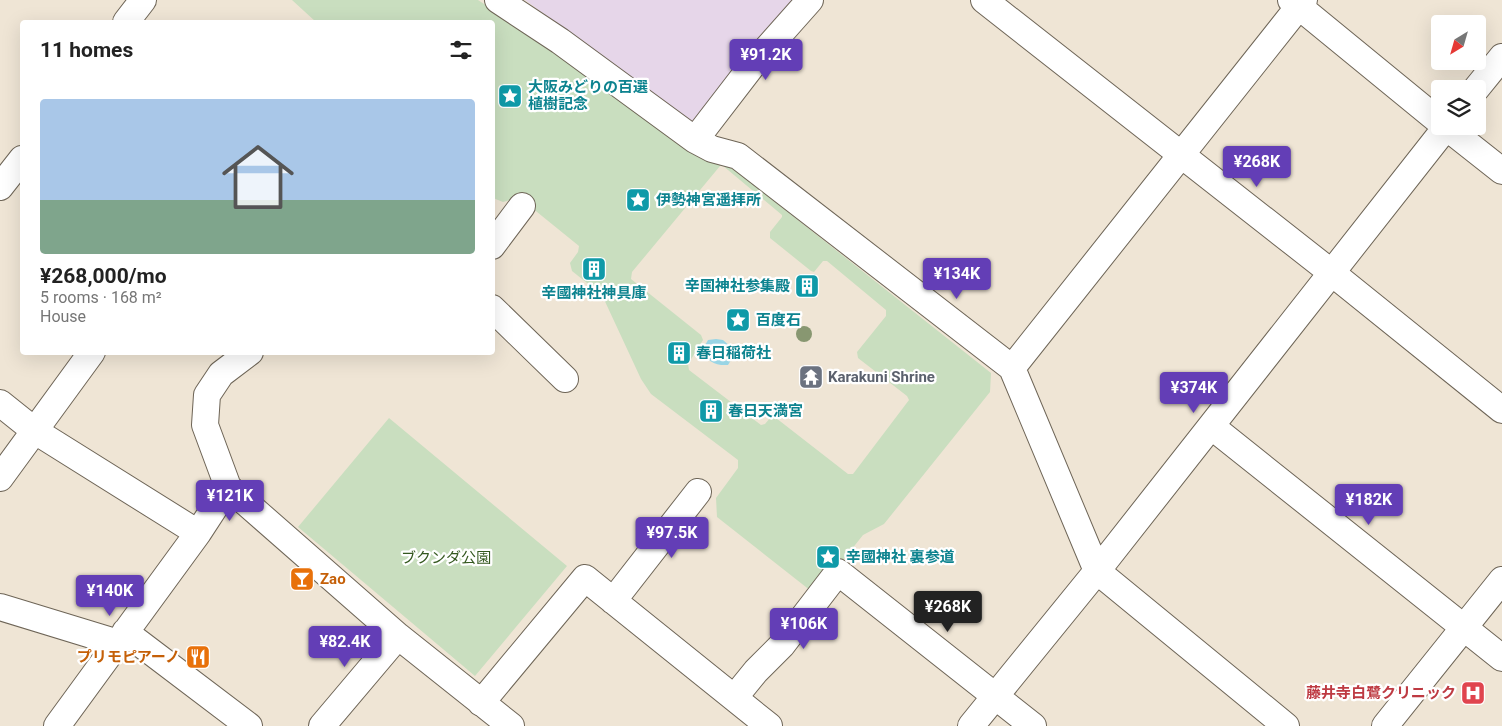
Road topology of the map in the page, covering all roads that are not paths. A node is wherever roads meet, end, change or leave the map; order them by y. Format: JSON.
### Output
{"nodes":[{"id":1,"x":498,"y":0,"type":"edge"},
{"id":2,"x":810,"y":0,"type":"edge"},
{"id":3,"x":984,"y":0,"type":"edge"},
{"id":4,"x":1298,"y":2,"type":"edge"},
{"id":5,"x":1502,"y":57,"type":"edge"},
{"id":6,"x":1483,"y":80,"type":"edge"},
{"id":7,"x":1431,"y":114,"type":"edge"},
{"id":8,"x":1439,"y":135,"type":"edge"},
{"id":9,"x":1457,"y":135,"type":"edge"},
{"id":10,"x":694,"y":140,"type":"junction"},
{"id":11,"x":1181,"y":156,"type":"junction"},
{"id":12,"x":20,"y":161,"type":"edge"},
{"id":13,"x":1502,"y":171,"type":"edge"},
{"id":14,"x":0,"y":187,"type":"edge"},
{"id":15,"x":522,"y":206,"type":"dead end"},
{"id":16,"x":495,"y":242,"type":"edge"},
{"id":17,"x":1332,"y":273,"type":"junction"},
{"id":18,"x":495,"y":311,"type":"edge"},
{"id":19,"x":90,"y":355,"type":"edge"},
{"id":20,"x":246,"y":355,"type":"edge"},
{"id":21,"x":1012,"y":368,"type":"junction"},
{"id":22,"x":565,"y":379,"type":"dead end"},
{"id":23,"x":0,"y":403,"type":"edge"},
{"id":24,"x":1502,"y":410,"type":"edge"},
{"id":25,"x":1211,"y":426,"type":"junction"},
{"id":26,"x":34,"y":431,"type":"junction"},
{"id":27,"x":0,"y":478,"type":"edge"},
{"id":28,"x":228,"y":487,"type":"junction"},
{"id":29,"x":698,"y":492,"type":"dead end"},
{"id":30,"x":198,"y":533,"type":"junction"},
{"id":31,"x":1096,"y":571,"type":"junction"},
{"id":32,"x":1502,"y":580,"type":"edge"},
{"id":33,"x":613,"y":601,"type":"junction"},
{"id":34,"x":0,"y":607,"type":"edge"},
{"id":35,"x":1463,"y":628,"type":"junction"},
{"id":36,"x":398,"y":636,"type":"junction"},
{"id":37,"x":121,"y":637,"type":"junction"},
{"id":38,"x":1502,"y":658,"type":"edge"},
{"id":39,"x":995,"y":696,"type":"junction"},
{"id":40,"x":734,"y":698,"type":"junction"},
{"id":41,"x":481,"y":702,"type":"junction"},
{"id":42,"x":57,"y":726,"type":"edge"},
{"id":43,"x":249,"y":726,"type":"edge"},
{"id":44,"x":322,"y":726,"type":"edge"},
{"id":45,"x":511,"y":726,"type":"edge"},
{"id":46,"x":769,"y":726,"type":"edge"},
{"id":47,"x":972,"y":726,"type":"edge"},
{"id":48,"x":1033,"y":726,"type":"edge"},
{"id":49,"x":1286,"y":726,"type":"edge"},
{"id":50,"x":1385,"y":726,"type":"edge"}],
"edges":[{"from":1,"to":10,"type":"street"},
{"from":2,"to":10,"type":"street"},
{"from":3,"to":11,"type":"street"},
{"from":4,"to":7,"type":"street"},
{"from":4,"to":11,"type":"street"},
{"from":5,"to":6,"type":"street"},
{"from":8,"to":17,"type":"street"},
{"from":9,"to":13,"type":"street"},
{"from":10,"to":21,"type":"street"},
{"from":11,"to":17,"type":"street"},
{"from":11,"to":21,"type":"street"},
{"from":12,"to":14,"type":"street"},
{"from":15,"to":16,"type":"street"},
{"from":17,"to":24,"type":"street"},
{"from":17,"to":25,"type":"street"},
{"from":18,"to":22,"type":"street"},
{"from":19,"to":26,"type":"street"},
{"from":20,"to":28,"type":"street"},
{"from":21,"to":31,"type":"street"},
{"from":23,"to":26,"type":"street"},
{"from":25,"to":31,"type":"street"},
{"from":25,"to":35,"type":"street"},
{"from":26,"to":27,"type":"street"},
{"from":26,"to":30,"type":"street"},
{"from":28,"to":30,"type":"street"},
{"from":28,"to":36,"type":"street"},
{"from":29,"to":33,"type":"street"},
{"from":30,"to":37,"type":"street"},
{"from":31,"to":39,"type":"street"},
{"from":31,"to":49,"type":"street"},
{"from":32,"to":35,"type":"street"},
{"from":33,"to":40,"type":"street"},
{"from":33,"to":41,"type":"street"},
{"from":34,"to":37,"type":"street"},
{"from":35,"to":38,"type":"street"},
{"from":35,"to":50,"type":"street"},
{"from":36,"to":41,"type":"street"},
{"from":36,"to":44,"type":"street"},
{"from":37,"to":42,"type":"street"},
{"from":37,"to":43,"type":"street"},
{"from":39,"to":40,"type":"street"},
{"from":39,"to":47,"type":"street"},
{"from":39,"to":48,"type":"street"},
{"from":40,"to":46,"type":"street"},
{"from":41,"to":45,"type":"street"}]}
